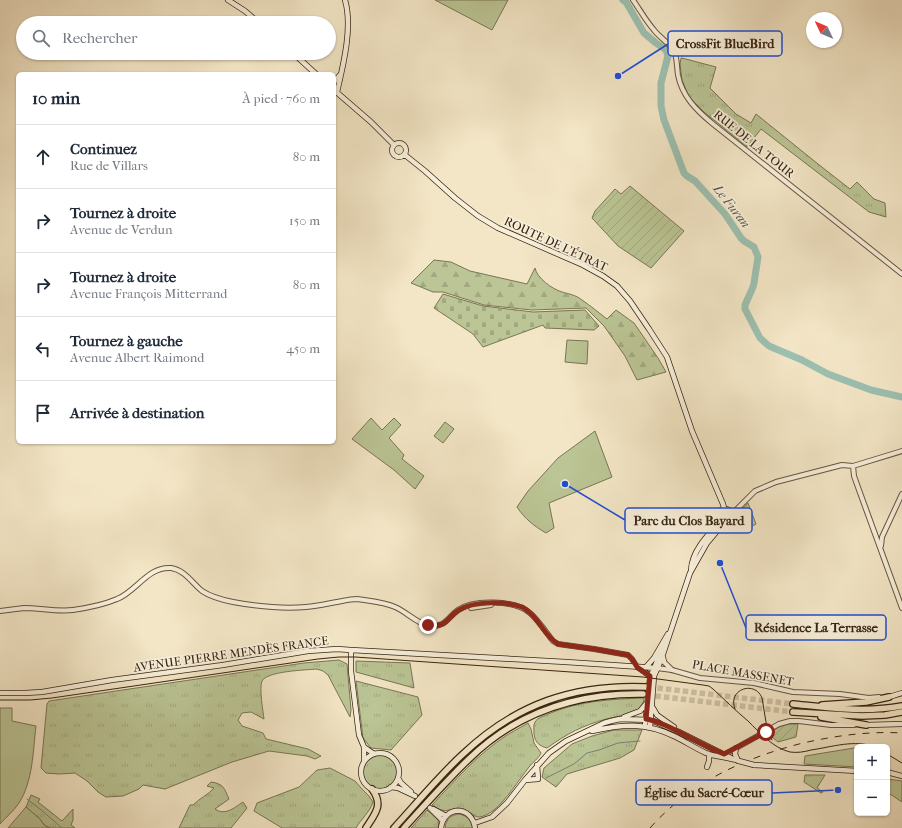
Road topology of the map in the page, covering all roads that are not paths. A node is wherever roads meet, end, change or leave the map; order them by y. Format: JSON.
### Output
{"nodes":[{"id":1,"x":228,"y":0,"type":"edge"},
{"id":2,"x":345,"y":0,"type":"edge"},
{"id":3,"x":633,"y":0,"type":"edge"},
{"id":4,"x":251,"y":16,"type":"edge"},
{"id":5,"x":301,"y":60,"type":"edge"},
{"id":6,"x":314,"y":72,"type":"edge"},
{"id":7,"x":342,"y":74,"type":"junction"},
{"id":8,"x":336,"y":80,"type":"edge"},
{"id":9,"x":336,"y":91,"type":"edge"},
{"id":10,"x":394,"y":145,"type":"junction"},
{"id":11,"x":405,"y":155,"type":"junction"},
{"id":12,"x":902,"y":274,"type":"edge"},
{"id":13,"x":902,"y":451,"type":"edge"},
{"id":14,"x":853,"y":466,"type":"junction"},
{"id":15,"x":902,"y":494,"type":"edge"},
{"id":16,"x":724,"y":508,"type":"junction"},
{"id":17,"x":733,"y":513,"type":"junction"},
{"id":18,"x":720,"y":524,"type":"junction"},
{"id":19,"x":874,"y":529,"type":"junction"},
{"id":20,"x":885,"y":531,"type":"junction"},
{"id":21,"x":880,"y":550,"type":"junction"},
{"id":22,"x":902,"y":608,"type":"edge"},
{"id":23,"x":0,"y":611,"type":"edge"},
{"id":24,"x":672,"y":627,"type":"junction"},
{"id":25,"x":351,"y":650,"type":"junction"},
{"id":26,"x":662,"y":656,"type":"junction"},
{"id":27,"x":637,"y":667,"type":"junction"},
{"id":28,"x":646,"y":668,"type":"junction"},
{"id":29,"x":655,"y":668,"type":"junction"},
{"id":30,"x":672,"y":670,"type":"junction"},
{"id":31,"x":650,"y":676,"type":"junction"},
{"id":32,"x":646,"y":687,"type":"tunnel mouth"},
{"id":33,"x":902,"y":692,"type":"edge"},
{"id":34,"x":0,"y":693,"type":"edge"},
{"id":35,"x":643,"y":694,"type":"tunnel mouth"},
{"id":36,"x":889,"y":697,"type":"junction"},
{"id":37,"x":647,"y":702,"type":"junction"},
{"id":38,"x":793,"y":704,"type":"tunnel mouth"},
{"id":39,"x":810,"y":706,"type":"junction"},
{"id":40,"x":902,"y":706,"type":"edge"},
{"id":41,"x":652,"y":707,"type":"junction"},
{"id":42,"x":902,"y":712,"type":"edge"},
{"id":43,"x":620,"y":719,"type":"junction"},
{"id":44,"x":649,"y":720,"type":"junction"},
{"id":45,"x":902,"y":724,"type":"edge"},
{"id":46,"x":866,"y":725,"type":"junction"},
{"id":47,"x":648,"y":727,"type":"junction"},
{"id":48,"x":679,"y":732,"type":"junction"},
{"id":49,"x":583,"y":733,"type":"junction"},
{"id":50,"x":364,"y":747,"type":"junction"},
{"id":51,"x":736,"y":748,"type":"junction"},
{"id":52,"x":374,"y":754,"type":"junction"},
{"id":53,"x":709,"y":754,"type":"junction"},
{"id":54,"x":723,"y":755,"type":"junction"},
{"id":55,"x":364,"y":760,"type":"junction"},
{"id":56,"x":736,"y":760,"type":"junction"},
{"id":57,"x":537,"y":765,"type":"junction"},
{"id":58,"x":707,"y":767,"type":"dead end"},
{"id":59,"x":854,"y":771,"type":"edge"},
{"id":60,"x":890,"y":773,"type":"edge"},
{"id":61,"x":902,"y":776,"type":"edge"},
{"id":62,"x":398,"y":778,"type":"junction"},
{"id":63,"x":525,"y":780,"type":"junction"},
{"id":64,"x":391,"y":787,"type":"junction"},
{"id":65,"x":372,"y":789,"type":"junction"},
{"id":66,"x":446,"y":816,"type":"junction"},
{"id":67,"x":443,"y":821,"type":"junction"},
{"id":68,"x":475,"y":825,"type":"edge"},
{"id":69,"x":366,"y":828,"type":"edge"},
{"id":70,"x":394,"y":828,"type":"edge"},
{"id":71,"x":404,"y":828,"type":"edge"},
{"id":72,"x":441,"y":828,"type":"edge"}],
"edges":[{"from":1,"to":4,"type":"main road"},
{"from":2,"to":7,"type":"main road"},
{"from":3,"to":12,"type":"street","name":"RUE DE LA TOUR"},
{"from":5,"to":6,"type":"main road"},
{"from":7,"to":8,"type":"main road"},
{"from":7,"to":9,"type":"main road"},
{"from":9,"to":10,"type":"main road"},
{"from":10,"to":11,"type":"main road"},
{"from":10,"to":11,"type":"main road"},
{"from":11,"to":16,"type":"main road","name":"ROUTE DE L'ÉTRAT"},
{"from":13,"to":14,"type":"street"},
{"from":14,"to":17,"type":"street"},
{"from":14,"to":19,"type":"street"},
{"from":15,"to":20,"type":"street"},
{"from":16,"to":17,"type":"main road"},
{"from":16,"to":18,"type":"main road"},
{"from":17,"to":18,"type":"main road"},
{"from":18,"to":24,"type":"main road"},
{"from":19,"to":20,"type":"street"},
{"from":19,"to":21,"type":"street"},
{"from":20,"to":21,"type":"street"},
{"from":21,"to":22,"type":"street"},
{"from":23,"to":27,"type":"street"},
{"from":24,"to":26,"type":"main road"},
{"from":24,"to":28,"type":"main road"},
{"from":24,"to":29,"type":"main road"},
{"from":25,"to":27,"type":"main road","name":"AVENUE PIERRE MENDÈS FRANCE"},
{"from":25,"to":34,"type":"main road","name":"AVENUE PIERRE MENDÈS FRANCE"},
{"from":25,"to":50,"type":"main road"},
{"from":26,"to":29,"type":"main road"},
{"from":26,"to":30,"type":"main road"},
{"from":27,"to":28,"type":"main road","name":"AVENUE PIERRE MENDÈS FRANCE"},
{"from":27,"to":31,"type":"main road"},
{"from":28,"to":29,"type":"main road","name":"AVENUE PIERRE MENDÈS FRANCE"},
{"from":29,"to":30,"type":"street","name":"PLACE MASSENET"},
{"from":29,"to":31,"type":"main road"},
{"from":29,"to":41,"type":"main road"},
{"from":30,"to":36,"type":"street","name":"PLACE MASSENET"},
{"from":31,"to":37,"type":"main road"},
{"from":32,"to":70,"type":"highway"},
{"from":33,"to":36,"type":"main road"},
{"from":35,"to":71,"type":"highway"},
{"from":36,"to":39,"type":"highway"},
{"from":37,"to":43,"type":"main road"},
{"from":37,"to":44,"type":"main road"},
{"from":38,"to":39,"type":"highway"},
{"from":39,"to":40,"type":"highway"},
{"from":41,"to":44,"type":"main road"},
{"from":41,"to":48,"type":"main road"},
{"from":42,"to":46,"type":"highway"},
{"from":43,"to":44,"type":"main road"},
{"from":43,"to":49,"type":"main road"},
{"from":44,"to":47,"type":"main road"},
{"from":44,"to":48,"type":"main road"},
{"from":45,"to":46,"type":"main road"},
{"from":46,"to":51,"type":"street"},
{"from":47,"to":49,"type":"main road"},
{"from":47,"to":53,"type":"main road"},
{"from":48,"to":54,"type":"main road"},
{"from":49,"to":57,"type":"main road"},
{"from":50,"to":52,"type":"main road"},
{"from":50,"to":55,"type":"main road"},
{"from":51,"to":54,"type":"street"},
{"from":51,"to":56,"type":"main road"},
{"from":52,"to":55,"type":"main road"},
{"from":52,"to":62,"type":"main road"},
{"from":53,"to":54,"type":"main road"},
{"from":53,"to":58,"type":"main road"},
{"from":54,"to":56,"type":"main road"},
{"from":55,"to":65,"type":"main road"},
{"from":56,"to":59,"type":"main road","bridge":true},
{"from":57,"to":63,"type":"main road"},
{"from":57,"to":63,"type":"main road"},
{"from":60,"to":61,"type":"main road"},
{"from":62,"to":64,"type":"main road"},
{"from":62,"to":64,"type":"main road"},
{"from":63,"to":68,"type":"main road"},
{"from":64,"to":65,"type":"main road"},
{"from":65,"to":69,"type":"highway"},
{"from":66,"to":67,"type":"main road"},
{"from":66,"to":67,"type":"main road"},
{"from":66,"to":68,"type":"main road"},
{"from":67,"to":72,"type":"main road"}]}
